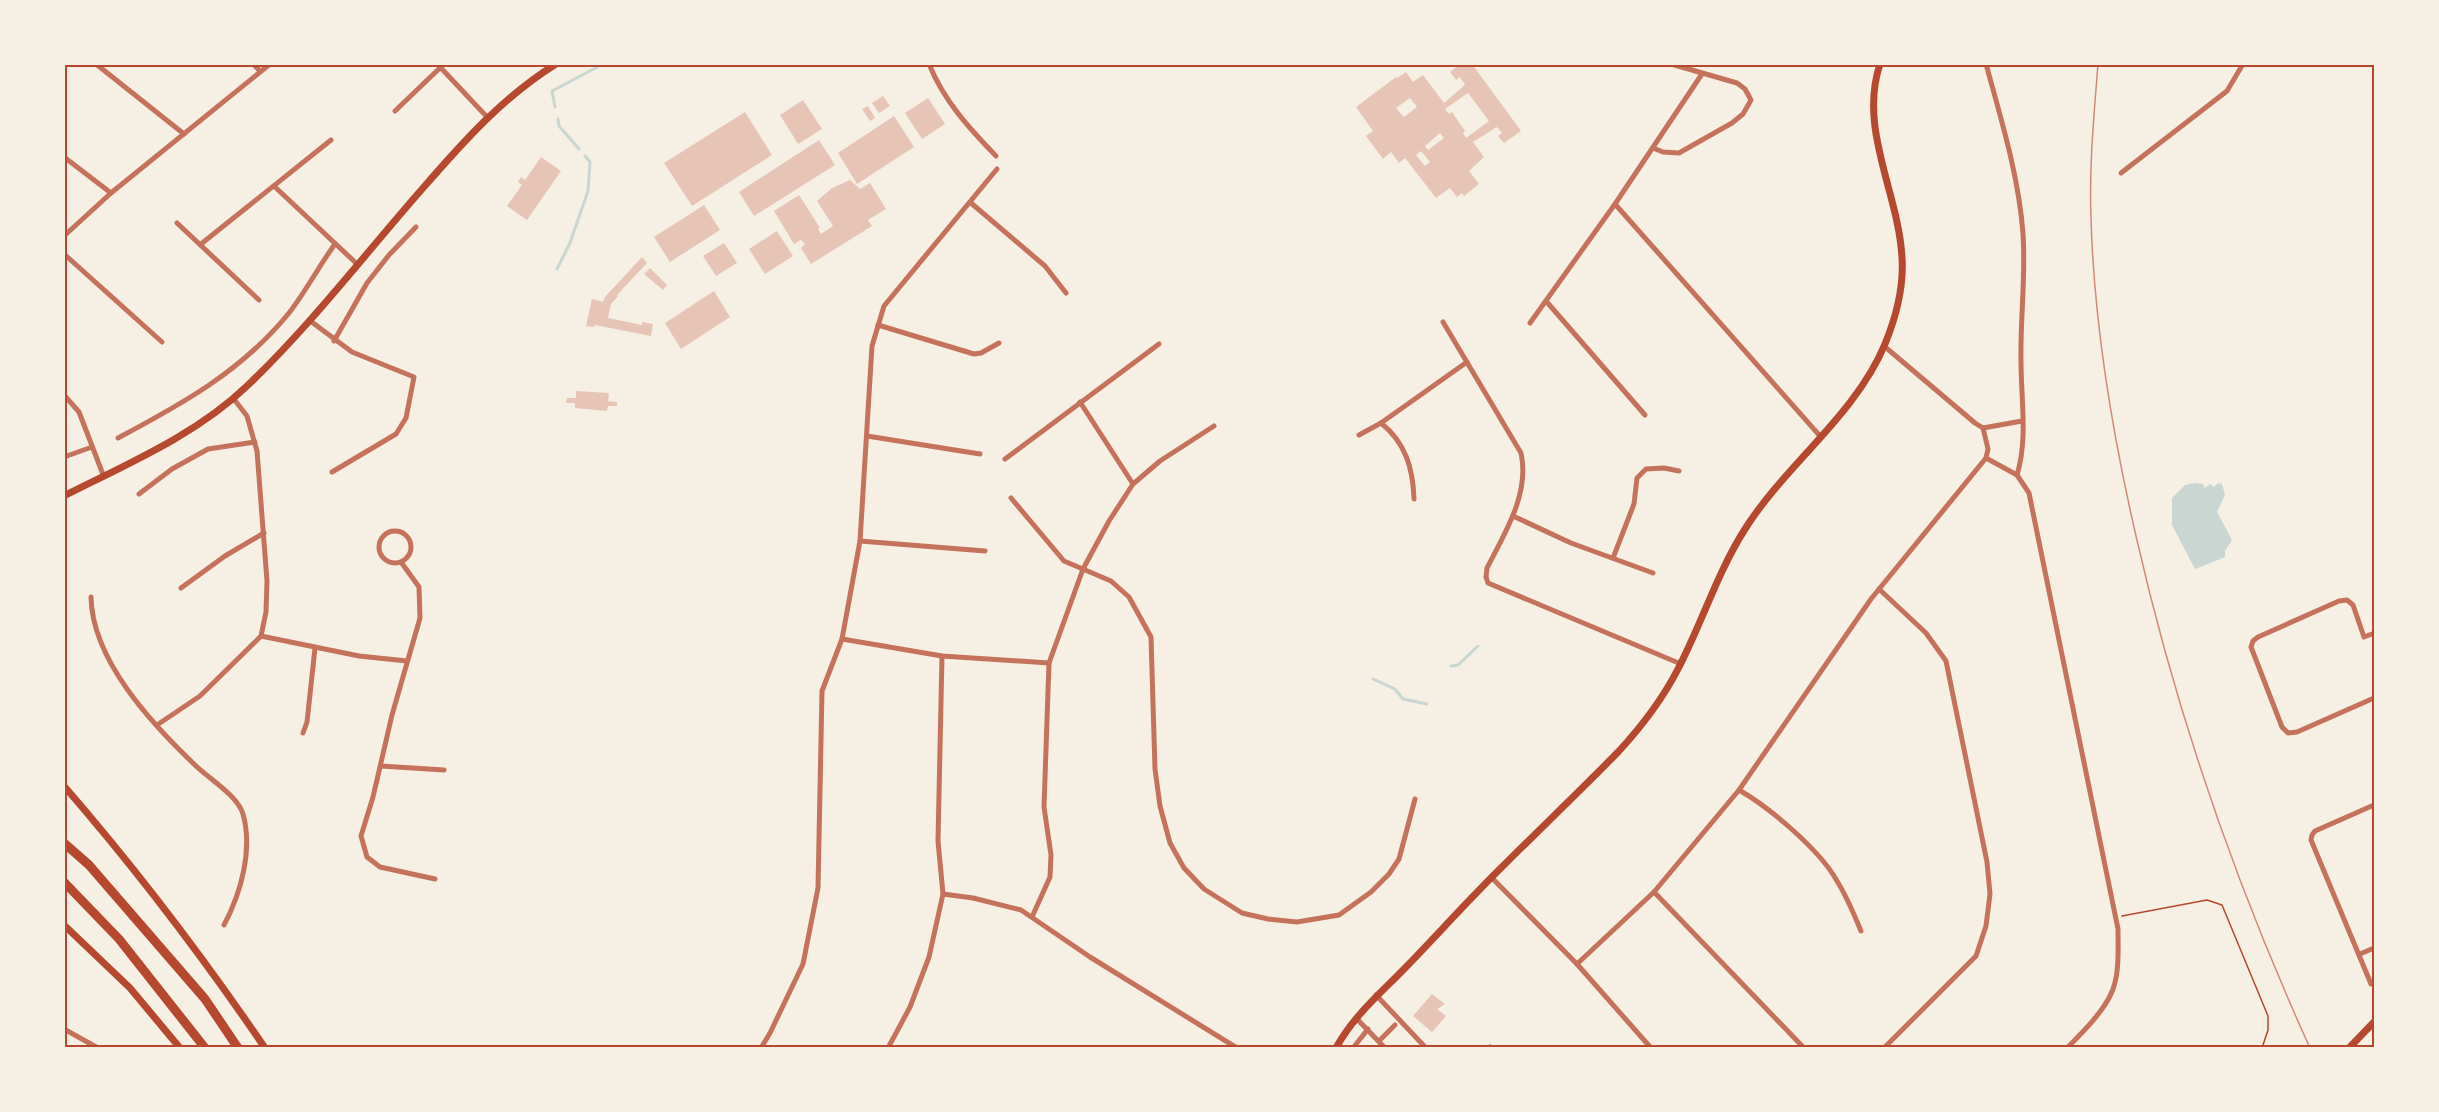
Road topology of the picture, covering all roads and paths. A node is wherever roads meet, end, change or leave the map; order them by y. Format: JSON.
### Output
{"nodes":[{"id":1,"x":96,"y":64,"type":"edge"},
{"id":2,"x":253,"y":64,"type":"edge"},
{"id":3,"x":270,"y":64,"type":"edge"},
{"id":4,"x":556,"y":64,"type":"edge"},
{"id":5,"x":929,"y":64,"type":"edge"},
{"id":6,"x":1671,"y":64,"type":"edge"},
{"id":7,"x":1880,"y":64,"type":"edge"},
{"id":8,"x":1986,"y":64,"type":"edge"},
{"id":9,"x":2243,"y":64,"type":"edge"},
{"id":10,"x":443,"y":66,"type":"edge"},
{"id":11,"x":260,"y":71,"type":"junction"},
{"id":12,"x":1702,"y":74,"type":"junction"},
{"id":13,"x":395,"y":111,"type":"dead end"},
{"id":14,"x":487,"y":117,"type":"junction"},
{"id":15,"x":184,"y":134,"type":"junction"},
{"id":16,"x":331,"y":140,"type":"dead end"},
{"id":17,"x":1653,"y":148,"type":"junction"},
{"id":18,"x":996,"y":156,"type":"dead end"},
{"id":19,"x":64,"y":157,"type":"edge"},
{"id":20,"x":998,"y":169,"type":"dead end"},
{"id":21,"x":2121,"y":172,"type":"dead end"},
{"id":22,"x":274,"y":186,"type":"junction"},
{"id":23,"x":111,"y":193,"type":"junction"},
{"id":24,"x":971,"y":203,"type":"junction"},
{"id":25,"x":1615,"y":204,"type":"junction"},
{"id":26,"x":177,"y":223,"type":"dead end"},
{"id":27,"x":416,"y":227,"type":"dead end"},
{"id":28,"x":64,"y":236,"type":"edge"},
{"id":29,"x":201,"y":244,"type":"junction"},
{"id":30,"x":335,"y":244,"type":"junction"},
{"id":31,"x":64,"y":254,"type":"edge"},
{"id":32,"x":357,"y":264,"type":"junction"},
{"id":33,"x":1066,"y":293,"type":"dead end"},
{"id":34,"x":259,"y":300,"type":"dead end"},
{"id":35,"x":1546,"y":301,"type":"junction"},
{"id":36,"x":309,"y":320,"type":"junction"},
{"id":37,"x":1443,"y":322,"type":"dead end"},
{"id":38,"x":1530,"y":323,"type":"dead end"},
{"id":39,"x":878,"y":326,"type":"junction"},
{"id":40,"x":334,"y":341,"type":"junction"},
{"id":41,"x":162,"y":342,"type":"dead end"},
{"id":42,"x":999,"y":343,"type":"dead end"},
{"id":43,"x":1158,"y":344,"type":"dead end"},
{"id":44,"x":1884,"y":346,"type":"junction"},
{"id":45,"x":1467,"y":362,"type":"junction"},
{"id":46,"x":64,"y":395,"type":"edge"},
{"id":47,"x":233,"y":398,"type":"junction"},
{"id":48,"x":1080,"y":402,"type":"junction"},
{"id":49,"x":1646,"y":415,"type":"dead end"},
{"id":50,"x":2022,"y":421,"type":"junction"},
{"id":51,"x":1381,"y":423,"type":"junction"},
{"id":52,"x":1214,"y":426,"type":"dead end"},
{"id":53,"x":1983,"y":428,"type":"junction"},
{"id":54,"x":1359,"y":435,"type":"dead end"},
{"id":55,"x":867,"y":436,"type":"junction"},
{"id":56,"x":1820,"y":436,"type":"junction"},
{"id":57,"x":118,"y":438,"type":"dead end"},
{"id":58,"x":255,"y":442,"type":"junction"},
{"id":59,"x":92,"y":447,"type":"junction"},
{"id":60,"x":980,"y":454,"type":"dead end"},
{"id":61,"x":64,"y":457,"type":"edge"},
{"id":62,"x":1986,"y":458,"type":"junction"},
{"id":63,"x":1005,"y":459,"type":"dead end"},
{"id":64,"x":1679,"y":471,"type":"dead end"},
{"id":65,"x":332,"y":472,"type":"dead end"},
{"id":66,"x":2017,"y":475,"type":"junction"},
{"id":67,"x":104,"y":477,"type":"junction"},
{"id":68,"x":1133,"y":484,"type":"junction"},
{"id":69,"x":138,"y":494,"type":"dead end"},
{"id":70,"x":64,"y":496,"type":"edge"},
{"id":71,"x":1011,"y":498,"type":"dead end"},
{"id":72,"x":1414,"y":499,"type":"dead end"},
{"id":73,"x":1513,"y":516,"type":"junction"},
{"id":74,"x":264,"y":533,"type":"junction"},
{"id":75,"x":860,"y":541,"type":"junction"},
{"id":76,"x":985,"y":551,"type":"dead end"},
{"id":77,"x":1613,"y":558,"type":"junction"},
{"id":78,"x":401,"y":562,"type":"junction"},
{"id":79,"x":1083,"y":569,"type":"junction"},
{"id":80,"x":1653,"y":573,"type":"dead end"},
{"id":81,"x":181,"y":588,"type":"dead end"},
{"id":82,"x":1879,"y":589,"type":"junction"},
{"id":83,"x":91,"y":597,"type":"dead end"},
{"id":84,"x":2372,"y":634,"type":"dead end"},
{"id":85,"x":261,"y":636,"type":"junction"},
{"id":86,"x":843,"y":639,"type":"junction"},
{"id":87,"x":315,"y":648,"type":"junction"},
{"id":88,"x":942,"y":656,"type":"junction"},
{"id":89,"x":407,"y":661,"type":"junction"},
{"id":90,"x":1050,"y":663,"type":"junction"},
{"id":91,"x":1681,"y":664,"type":"junction"},
{"id":92,"x":2374,"y":698,"type":"edge"},
{"id":93,"x":157,"y":724,"type":"junction"},
{"id":94,"x":303,"y":733,"type":"dead end"},
{"id":95,"x":381,"y":766,"type":"junction"},
{"id":96,"x":444,"y":770,"type":"dead end"},
{"id":97,"x":64,"y":786,"type":"edge"},
{"id":98,"x":1739,"y":790,"type":"junction"},
{"id":99,"x":1415,"y":799,"type":"dead end"},
{"id":100,"x":2374,"y":805,"type":"edge"},
{"id":101,"x":64,"y":843,"type":"edge"},
{"id":102,"x":1491,"y":877,"type":"junction"},
{"id":103,"x":435,"y":879,"type":"dead end"},
{"id":104,"x":64,"y":882,"type":"edge"},
{"id":105,"x":1654,"y":892,"type":"junction"},
{"id":106,"x":943,"y":894,"type":"junction"},
{"id":107,"x":1032,"y":917,"type":"junction"},
{"id":108,"x":2116,"y":918,"type":"junction"},
{"id":109,"x":64,"y":925,"type":"edge"},
{"id":110,"x":224,"y":925,"type":"dead end"},
{"id":111,"x":1862,"y":931,"type":"dead end"},
{"id":112,"x":2374,"y":948,"type":"edge"},
{"id":113,"x":2360,"y":954,"type":"junction"},
{"id":114,"x":1577,"y":964,"type":"junction"},
{"id":115,"x":2371,"y":984,"type":"dead end"},
{"id":116,"x":1376,"y":995,"type":"junction"},
{"id":117,"x":1356,"y":1018,"type":"junction"},
{"id":118,"x":2374,"y":1022,"type":"edge"},
{"id":119,"x":1395,"y":1025,"type":"dead end"},
{"id":120,"x":64,"y":1029,"type":"edge"},
{"id":121,"x":1368,"y":1029,"type":"junction"},
{"id":122,"x":1379,"y":1041,"type":"junction"},
{"id":123,"x":98,"y":1047,"type":"edge"},
{"id":124,"x":180,"y":1047,"type":"edge"},
{"id":125,"x":205,"y":1047,"type":"edge"},
{"id":126,"x":238,"y":1047,"type":"edge"},
{"id":127,"x":266,"y":1047,"type":"edge"},
{"id":128,"x":760,"y":1047,"type":"edge"},
{"id":129,"x":888,"y":1047,"type":"edge"},
{"id":130,"x":1237,"y":1047,"type":"edge"},
{"id":131,"x":1336,"y":1047,"type":"edge"},
{"id":132,"x":1353,"y":1047,"type":"edge"},
{"id":133,"x":1384,"y":1047,"type":"edge"},
{"id":134,"x":1426,"y":1047,"type":"edge"},
{"id":135,"x":1651,"y":1047,"type":"edge"},
{"id":136,"x":1804,"y":1047,"type":"edge"},
{"id":137,"x":1884,"y":1047,"type":"edge"},
{"id":138,"x":2067,"y":1047,"type":"edge"},
{"id":139,"x":2262,"y":1047,"type":"edge"},
{"id":140,"x":2349,"y":1047,"type":"edge"}],
"edges":[{"from":1,"to":15,"type":"street"},
{"from":2,"to":11,"type":"street"},
{"from":3,"to":11,"type":"street"},
{"from":4,"to":14,"type":"main road"},
{"from":5,"to":18,"type":"street"},
{"from":6,"to":12,"type":"street"},
{"from":7,"to":44,"type":"main road"},
{"from":8,"to":50,"type":"street"},
{"from":9,"to":21,"type":"street"},
{"from":10,"to":13,"type":"street"},
{"from":10,"to":14,"type":"street"},
{"from":11,"to":15,"type":"street"},
{"from":12,"to":17,"type":"street"},
{"from":12,"to":17,"type":"street"},
{"from":14,"to":32,"type":"main road"},
{"from":15,"to":23,"type":"street"},
{"from":16,"to":22,"type":"street"},
{"from":17,"to":25,"type":"street"},
{"from":19,"to":23,"type":"street"},
{"from":20,"to":24,"type":"street"},
{"from":22,"to":29,"type":"street"},
{"from":22,"to":30,"type":"street"},
{"from":23,"to":28,"type":"street"},
{"from":24,"to":33,"type":"street"},
{"from":24,"to":39,"type":"street"},
{"from":25,"to":35,"type":"street"},
{"from":25,"to":56,"type":"street"},
{"from":26,"to":29,"type":"street"},
{"from":27,"to":40,"type":"street"},
{"from":29,"to":34,"type":"street"},
{"from":30,"to":32,"type":"street"},
{"from":30,"to":57,"type":"street"},
{"from":31,"to":41,"type":"street"},
{"from":32,"to":36,"type":"main road"},
{"from":35,"to":38,"type":"street"},
{"from":35,"to":49,"type":"street"},
{"from":36,"to":40,"type":"street"},
{"from":36,"to":47,"type":"main road"},
{"from":37,"to":45,"type":"street"},
{"from":39,"to":42,"type":"street"},
{"from":39,"to":55,"type":"street"},
{"from":40,"to":65,"type":"street"},
{"from":43,"to":48,"type":"street"},
{"from":44,"to":53,"type":"street"},
{"from":44,"to":56,"type":"main road"},
{"from":45,"to":51,"type":"street"},
{"from":45,"to":73,"type":"street"},
{"from":46,"to":59,"type":"street"},
{"from":47,"to":58,"type":"street"},
{"from":47,"to":67,"type":"main road"},
{"from":48,"to":63,"type":"street"},
{"from":48,"to":68,"type":"street"},
{"from":50,"to":53,"type":"street"},
{"from":50,"to":66,"type":"street"},
{"from":51,"to":54,"type":"street"},
{"from":51,"to":72,"type":"street"},
{"from":52,"to":68,"type":"street"},
{"from":53,"to":62,"type":"street"},
{"from":55,"to":60,"type":"street"},
{"from":55,"to":75,"type":"street"},
{"from":56,"to":91,"type":"main road"},
{"from":58,"to":69,"type":"street"},
{"from":58,"to":74,"type":"street"},
{"from":59,"to":61,"type":"street"},
{"from":59,"to":67,"type":"street"},
{"from":62,"to":66,"type":"street"},
{"from":62,"to":82,"type":"street"},
{"from":64,"to":77,"type":"street"},
{"from":66,"to":108,"type":"street"},
{"from":67,"to":70,"type":"main road"},
{"from":68,"to":79,"type":"street"},
{"from":71,"to":79,"type":"street"},
{"from":73,"to":77,"type":"street"},
{"from":73,"to":91,"type":"street"},
{"from":74,"to":81,"type":"street"},
{"from":74,"to":85,"type":"street"},
{"from":75,"to":76,"type":"street"},
{"from":75,"to":86,"type":"street"},
{"from":77,"to":80,"type":"street"},
{"from":78,"to":78,"type":"street"},
{"from":78,"to":89,"type":"street"},
{"from":79,"to":90,"type":"street"},
{"from":79,"to":99,"type":"street"},
{"from":82,"to":98,"type":"street"},
{"from":82,"to":137,"type":"street"},
{"from":83,"to":93,"type":"street"},
{"from":84,"to":92,"type":"street"},
{"from":85,"to":87,"type":"street"},
{"from":85,"to":93,"type":"street"},
{"from":86,"to":88,"type":"street"},
{"from":86,"to":128,"type":"street"},
{"from":87,"to":89,"type":"street"},
{"from":87,"to":94,"type":"street"},
{"from":88,"to":90,"type":"street"},
{"from":88,"to":106,"type":"street"},
{"from":89,"to":95,"type":"street"},
{"from":90,"to":107,"type":"street"},
{"from":91,"to":102,"type":"main road"},
{"from":93,"to":110,"type":"street"},
{"from":95,"to":96,"type":"street"},
{"from":95,"to":103,"type":"street"},
{"from":97,"to":127,"type":"main road"},
{"from":98,"to":105,"type":"street"},
{"from":98,"to":111,"type":"street"},
{"from":100,"to":113,"type":"street"},
{"from":101,"to":126,"type":"highway"},
{"from":102,"to":114,"type":"street"},
{"from":102,"to":116,"type":"main road"},
{"from":104,"to":125,"type":"highway"},
{"from":105,"to":114,"type":"street"},
{"from":105,"to":136,"type":"street"},
{"from":106,"to":107,"type":"street"},
{"from":106,"to":129,"type":"street"},
{"from":107,"to":130,"type":"street"},
{"from":108,"to":138,"type":"street"},
{"from":108,"to":139,"type":"path"},
{"from":109,"to":124,"type":"main road"},
{"from":112,"to":113,"type":"street"},
{"from":113,"to":115,"type":"street"},
{"from":114,"to":135,"type":"street"},
{"from":116,"to":117,"type":"main road"},
{"from":116,"to":134,"type":"street"},
{"from":117,"to":121,"type":"street"},
{"from":117,"to":131,"type":"main road"},
{"from":118,"to":140,"type":"main road"},
{"from":119,"to":122,"type":"street"},
{"from":120,"to":123,"type":"street"},
{"from":121,"to":122,"type":"street"},
{"from":121,"to":132,"type":"street"},
{"from":122,"to":133,"type":"street"}]}
